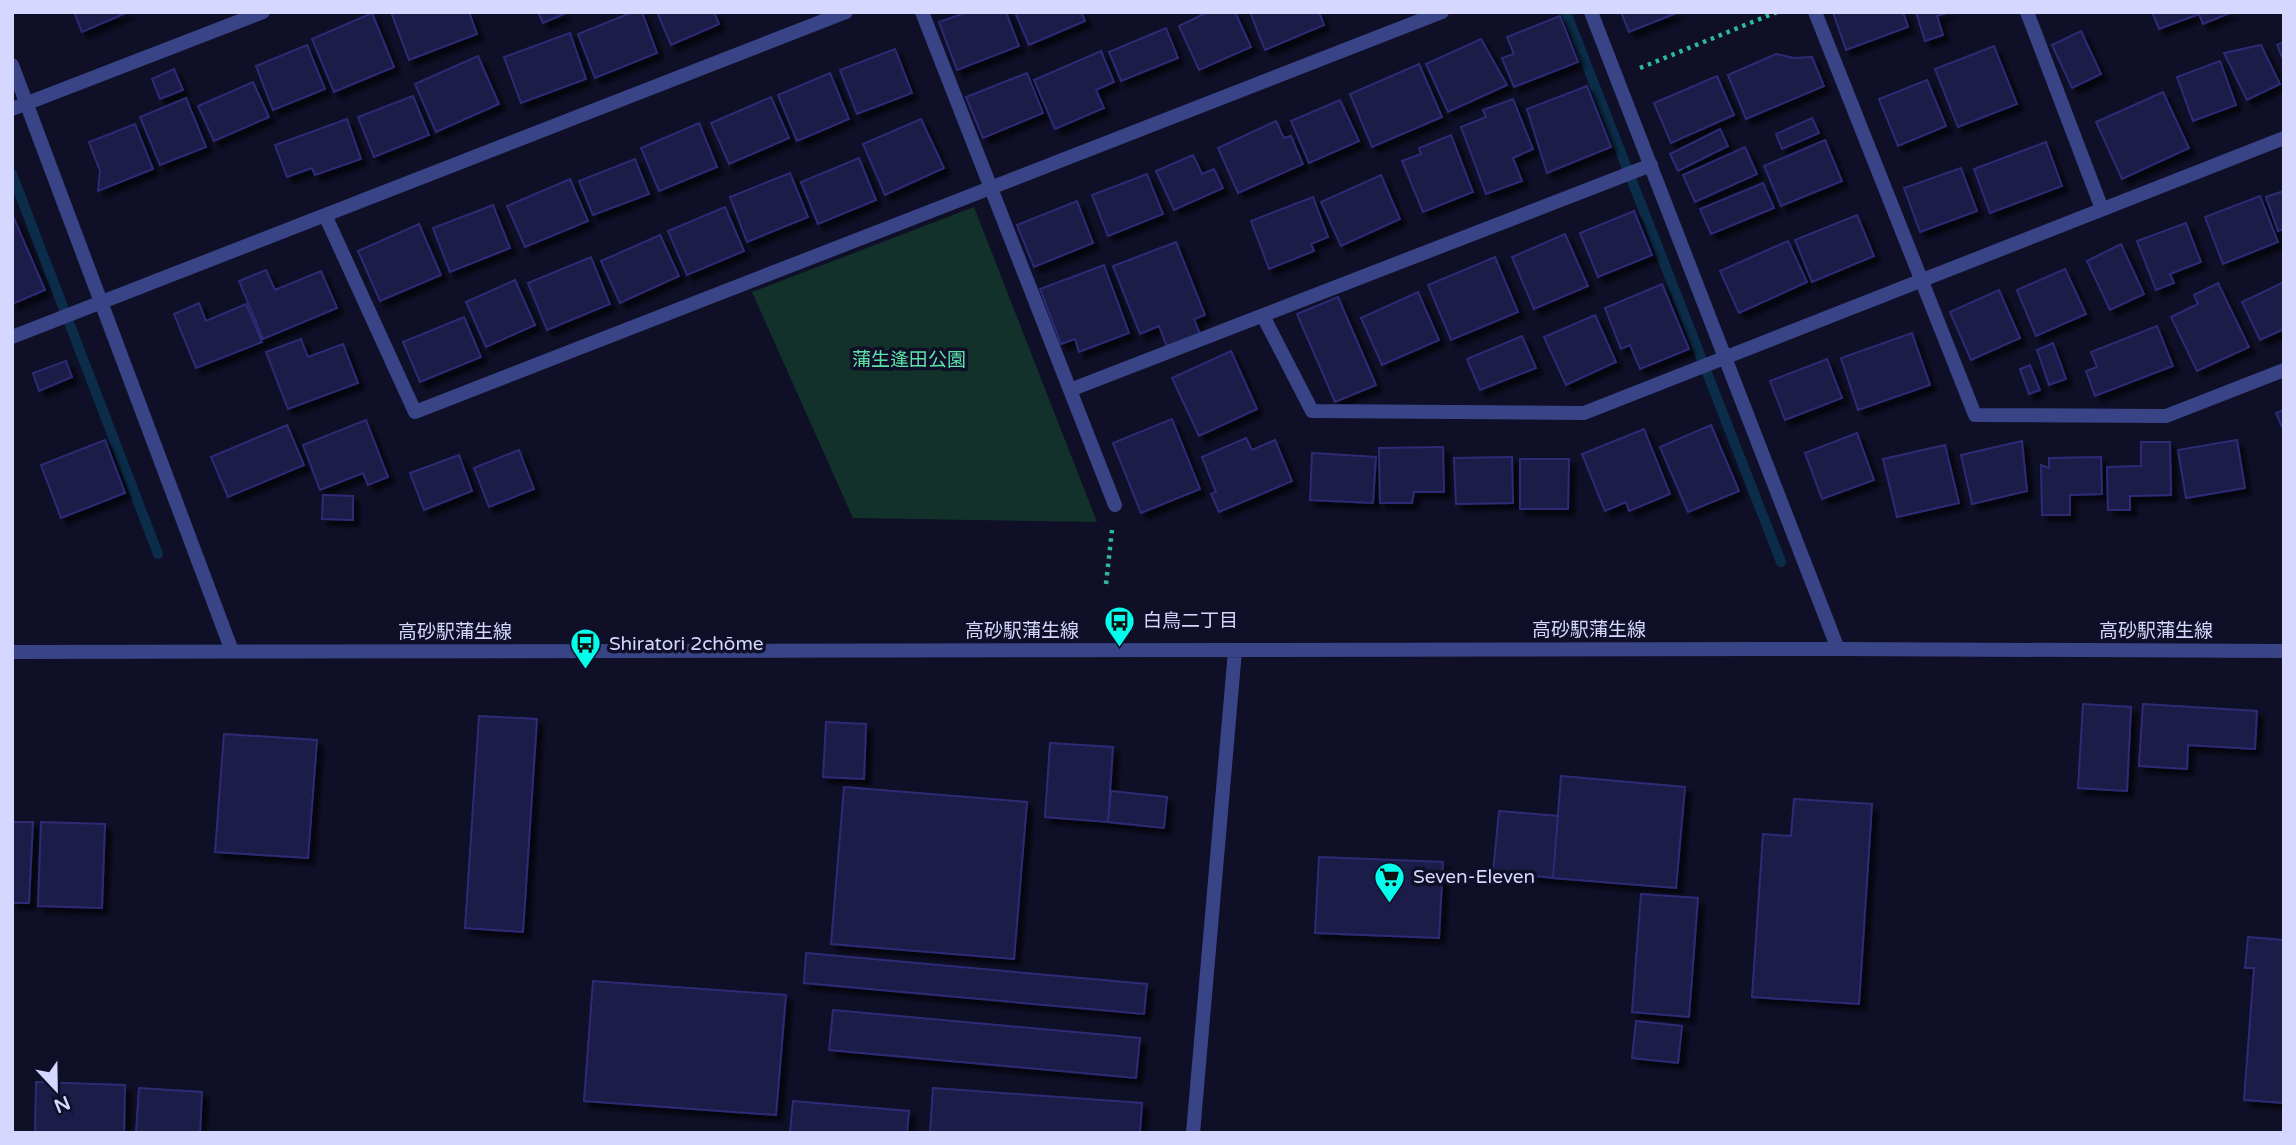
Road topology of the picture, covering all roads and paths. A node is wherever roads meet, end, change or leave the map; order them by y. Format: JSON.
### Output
{"nodes":[{"id":1,"x":846,"y":12,"type":"edge"},
{"id":2,"x":922,"y":12,"type":"edge"},
{"id":3,"x":1442,"y":12,"type":"edge"},
{"id":4,"x":1591,"y":12,"type":"edge"},
{"id":5,"x":1777,"y":12,"type":"edge"},
{"id":6,"x":1815,"y":12,"type":"edge"},
{"id":7,"x":2027,"y":12,"type":"edge"},
{"id":8,"x":256,"y":13,"type":"edge"},
{"id":9,"x":12,"y":65,"type":"edge"},
{"id":10,"x":1616,"y":77,"type":"junction"},
{"id":11,"x":27,"y":103,"type":"junction"},
{"id":12,"x":12,"y":109,"type":"edge"},
{"id":13,"x":2284,"y":138,"type":"edge"},
{"id":14,"x":1644,"y":168,"type":"junction"},
{"id":15,"x":991,"y":188,"type":"junction"},
{"id":16,"x":2102,"y":209,"type":"junction"},
{"id":17,"x":325,"y":215,"type":"junction"},
{"id":18,"x":1922,"y":280,"type":"junction"},
{"id":19,"x":102,"y":303,"type":"junction"},
{"id":20,"x":1263,"y":316,"type":"junction"},
{"id":21,"x":12,"y":337,"type":"edge"},
{"id":22,"x":1726,"y":358,"type":"junction"},
{"id":23,"x":2284,"y":370,"type":"edge"},
{"id":24,"x":1070,"y":390,"type":"junction"},
{"id":25,"x":1115,"y":505,"type":"joint"},
{"id":26,"x":1106,"y":584,"type":"dead end"},
{"id":27,"x":1838,"y":649,"type":"junction"},
{"id":28,"x":232,"y":651,"type":"junction"},
{"id":29,"x":1235,"y":651,"type":"junction"},
{"id":30,"x":2284,"y":651,"type":"edge"},
{"id":31,"x":12,"y":652,"type":"edge"},
{"id":32,"x":1193,"y":1133,"type":"edge"}],
"edges":[{"from":1,"to":17,"type":"street"},
{"from":2,"to":15,"type":"street"},
{"from":3,"to":15,"type":"street"},
{"from":4,"to":10,"type":"street"},
{"from":5,"to":10,"type":"path"},
{"from":6,"to":18,"type":"street"},
{"from":7,"to":16,"type":"street"},
{"from":8,"to":11,"type":"street"},
{"from":9,"to":11,"type":"street"},
{"from":10,"to":14,"type":"street"},
{"from":11,"to":12,"type":"street"},
{"from":11,"to":19,"type":"street"},
{"from":13,"to":16,"type":"street"},
{"from":14,"to":20,"type":"street"},
{"from":14,"to":22,"type":"street"},
{"from":15,"to":17,"type":"street"},
{"from":15,"to":24,"type":"street"},
{"from":16,"to":18,"type":"street"},
{"from":17,"to":19,"type":"street"},
{"from":18,"to":22,"type":"street"},
{"from":18,"to":23,"type":"street"},
{"from":19,"to":21,"type":"street"},
{"from":19,"to":28,"type":"street"},
{"from":20,"to":22,"type":"street"},
{"from":20,"to":24,"type":"street"},
{"from":22,"to":27,"type":"street"},
{"from":24,"to":25,"type":"street"},
{"from":25,"to":26,"type":"path"},
{"from":27,"to":29,"type":"street","name":"高砂駅蒲生線"},
{"from":27,"to":30,"type":"street","name":"高砂駅蒲生線"},
{"from":28,"to":29,"type":"street","name":"高砂駅蒲生線"},
{"from":28,"to":31,"type":"street","name":"高砂駅蒲生線"},
{"from":29,"to":32,"type":"street"}]}
